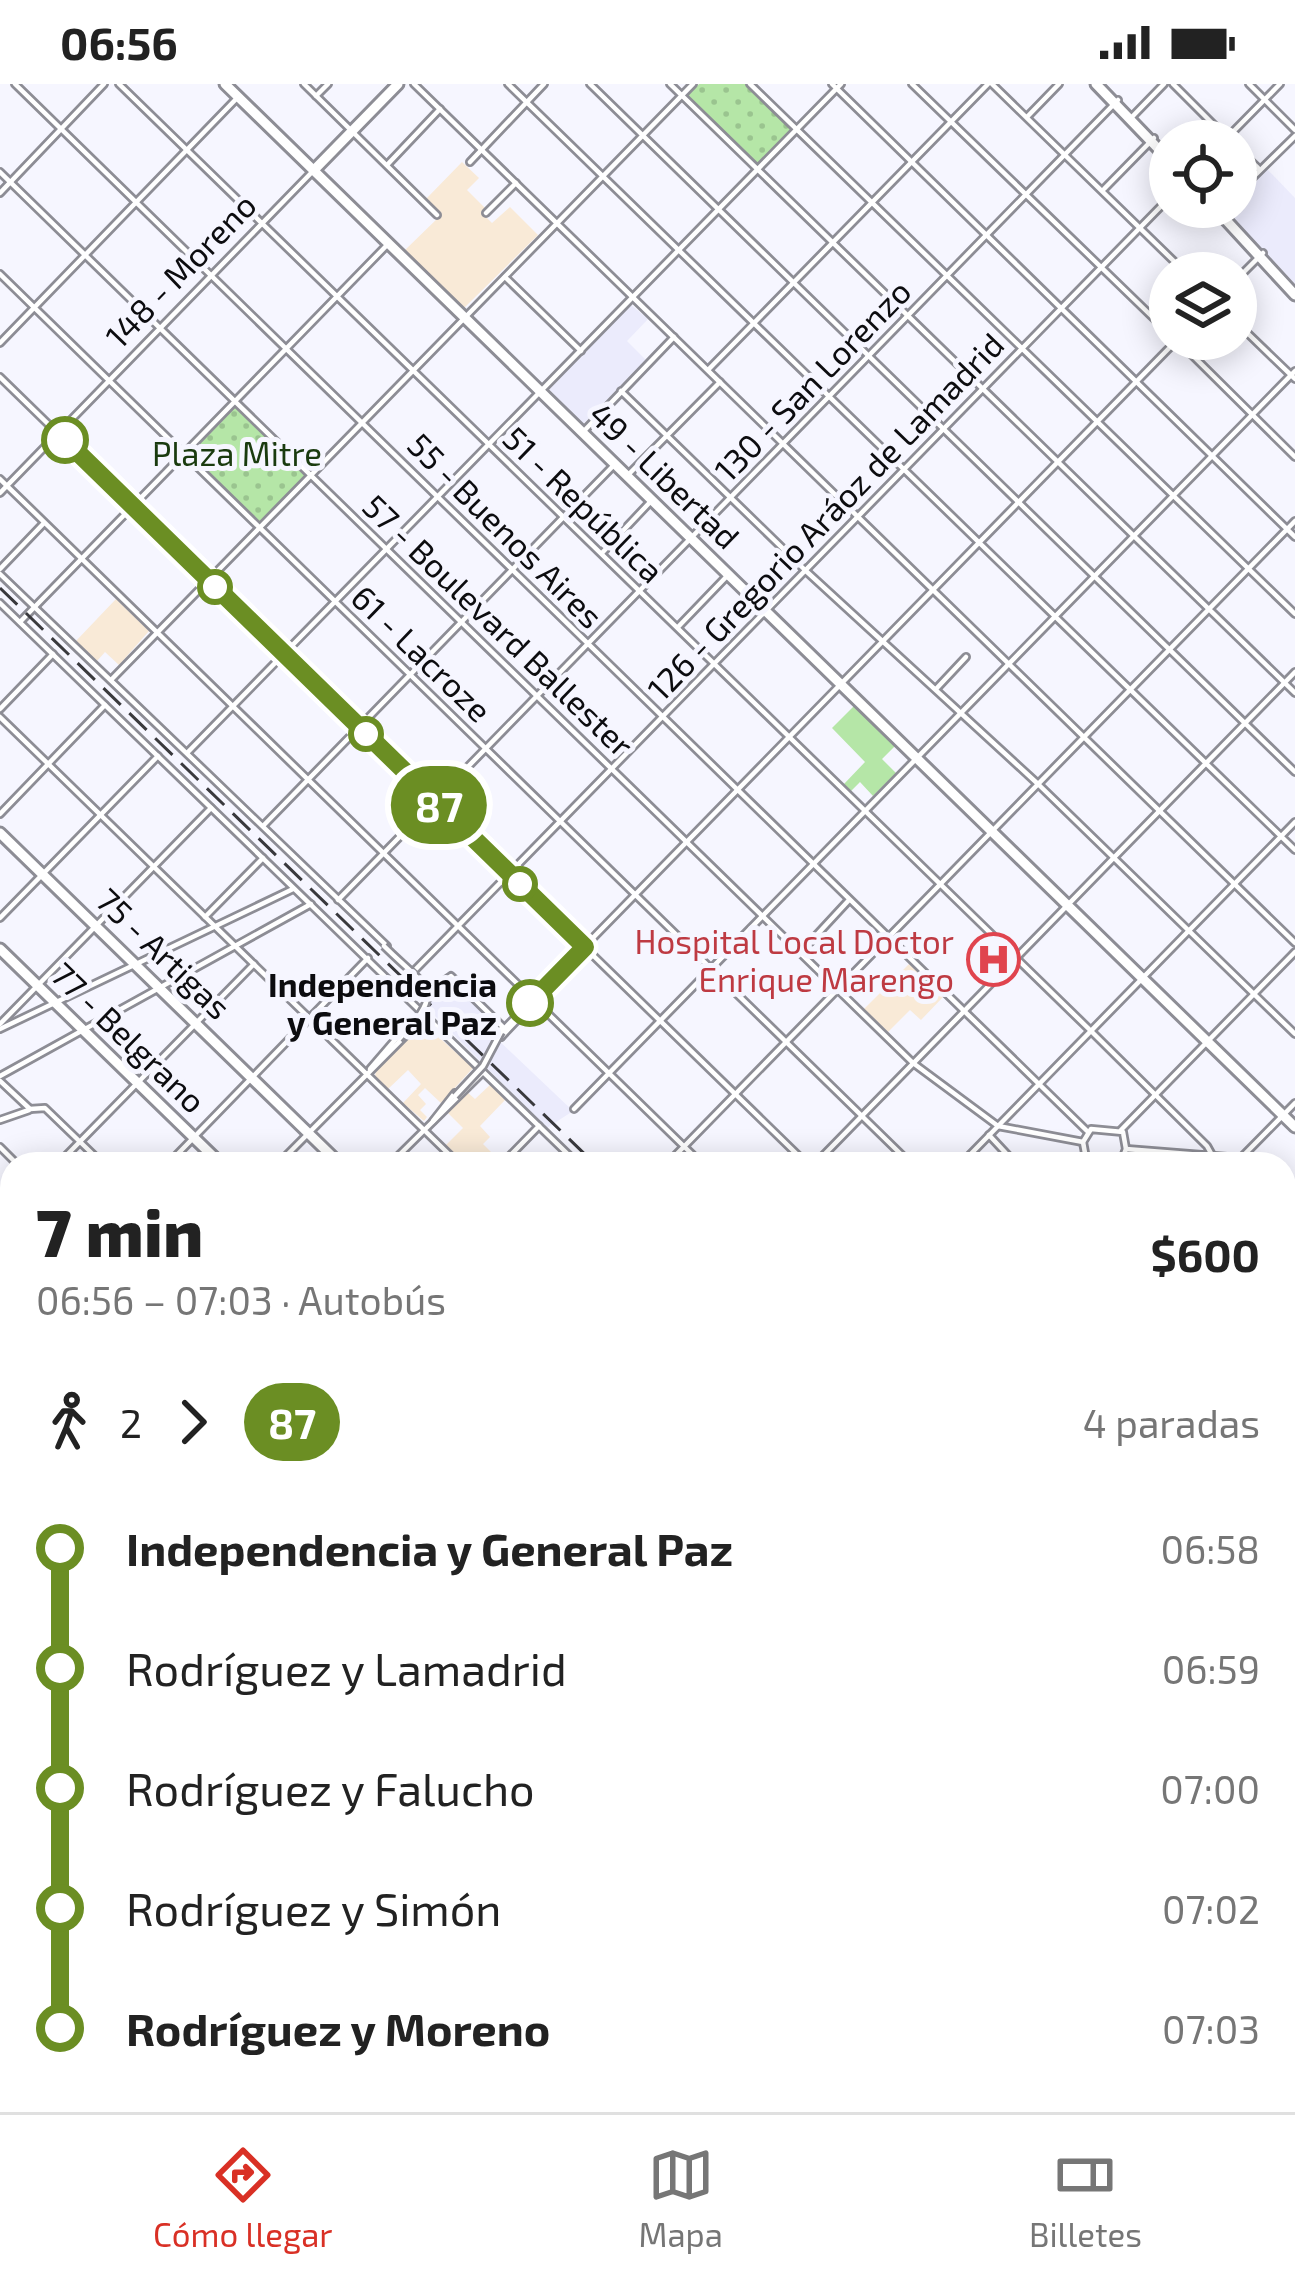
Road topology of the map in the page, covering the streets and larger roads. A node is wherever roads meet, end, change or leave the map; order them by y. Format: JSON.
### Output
{"nodes":[{"id":1,"x":15,"y":84,"type":"edge"},
{"id":2,"x":104,"y":84,"type":"edge"},
{"id":3,"x":119,"y":84,"type":"edge"},
{"id":4,"x":225,"y":84,"type":"edge"},
{"id":5,"x":304,"y":84,"type":"edge"},
{"id":6,"x":328,"y":84,"type":"edge"},
{"id":7,"x":398,"y":84,"type":"edge"},
{"id":8,"x":413,"y":84,"type":"edge"},
{"id":9,"x":508,"y":84,"type":"edge"},
{"id":10,"x":544,"y":84,"type":"edge"},
{"id":11,"x":590,"y":84,"type":"edge"},
{"id":12,"x":670,"y":84,"type":"edge"},
{"id":13,"x":694,"y":84,"type":"edge"},
{"id":14,"x":750,"y":84,"type":"edge"},
{"id":15,"x":912,"y":84,"type":"edge"},
{"id":16,"x":990,"y":84,"type":"edge"},
{"id":17,"x":1059,"y":84,"type":"edge"},
{"id":18,"x":1099,"y":84,"type":"edge"},
{"id":19,"x":1165,"y":84,"type":"edge"},
{"id":20,"x":1173,"y":84,"type":"edge"},
{"id":21,"x":1249,"y":84,"type":"edge"},
{"id":22,"x":1280,"y":84,"type":"edge"},
{"id":23,"x":837,"y":86,"type":"edge"},
{"id":24,"x":682,"y":95,"type":"junction"},
{"id":25,"x":316,"y":96,"type":"junction"},
{"id":26,"x":238,"y":97,"type":"junction"},
{"id":27,"x":1264,"y":99,"type":"junction"},
{"id":28,"x":1116,"y":101,"type":"junction"},
{"id":29,"x":527,"y":103,"type":"junction"},
{"id":30,"x":440,"y":109,"type":"junction"},
{"id":31,"x":1027,"y":117,"type":"junction"},
{"id":32,"x":1131,"y":117,"type":"junction"},
{"id":33,"x":1208,"y":120,"type":"edge"},
{"id":34,"x":1247,"y":120,"type":"edge"},
{"id":35,"x":951,"y":122,"type":"junction"},
{"id":36,"x":62,"y":129,"type":"junction"},
{"id":37,"x":796,"y":129,"type":"junction"},
{"id":38,"x":352,"y":131,"type":"junction"},
{"id":39,"x":643,"y":135,"type":"junction"},
{"id":40,"x":1149,"y":135,"type":"edge"},
{"id":41,"x":1294,"y":138,"type":"edge"},
{"id":42,"x":1149,"y":143,"type":"edge"},
{"id":43,"x":482,"y":150,"type":"junction"},
{"id":44,"x":187,"y":151,"type":"junction"},
{"id":45,"x":1065,"y":155,"type":"junction"},
{"id":46,"x":470,"y":162,"type":"dead end"},
{"id":47,"x":912,"y":162,"type":"junction"},
{"id":48,"x":387,"y":165,"type":"junction"},
{"id":49,"x":1257,"y":167,"type":"edge"},
{"id":50,"x":314,"y":170,"type":"junction"},
{"id":51,"x":757,"y":170,"type":"junction"},
{"id":52,"x":1260,"y":170,"type":"junction"},
{"id":53,"x":0,"y":172,"type":"edge"},
{"id":54,"x":1257,"y":173,"type":"edge"},
{"id":55,"x":604,"y":175,"type":"junction"},
{"id":56,"x":10,"y":183,"type":"junction"},
{"id":57,"x":516,"y":183,"type":"junction"},
{"id":58,"x":1102,"y":191,"type":"junction"},
{"id":59,"x":0,"y":193,"type":"edge"},
{"id":60,"x":1024,"y":194,"type":"junction"},
{"id":61,"x":136,"y":203,"type":"junction"},
{"id":62,"x":872,"y":203,"type":"junction"},
{"id":63,"x":718,"y":210,"type":"junction"},
{"id":64,"x":487,"y":213,"type":"dead end"},
{"id":65,"x":437,"y":214,"type":"dead end"},
{"id":66,"x":1149,"y":217,"type":"edge"},
{"id":67,"x":558,"y":222,"type":"junction"},
{"id":68,"x":262,"y":224,"type":"junction"},
{"id":69,"x":1139,"y":227,"type":"junction"},
{"id":70,"x":1237,"y":228,"type":"edge"},
{"id":71,"x":986,"y":235,"type":"junction"},
{"id":72,"x":834,"y":242,"type":"junction"},
{"id":73,"x":389,"y":243,"type":"junction"},
{"id":74,"x":679,"y":250,"type":"junction"},
{"id":75,"x":1165,"y":252,"type":"edge"},
{"id":76,"x":85,"y":255,"type":"junction"},
{"id":77,"x":1261,"y":255,"type":"junction"},
{"id":78,"x":1257,"y":259,"type":"edge"},
{"id":79,"x":1100,"y":267,"type":"junction"},
{"id":80,"x":0,"y":274,"type":"edge"},
{"id":81,"x":947,"y":274,"type":"junction"},
{"id":82,"x":212,"y":276,"type":"junction"},
{"id":83,"x":505,"y":277,"type":"junction"},
{"id":84,"x":794,"y":283,"type":"junction"},
{"id":85,"x":1295,"y":291,"type":"edge"},
{"id":86,"x":338,"y":297,"type":"junction"},
{"id":87,"x":634,"y":297,"type":"junction"},
{"id":88,"x":34,"y":308,"type":"junction"},
{"id":89,"x":1061,"y":308,"type":"junction"},
{"id":90,"x":1149,"y":313,"type":"edge"},
{"id":91,"x":909,"y":315,"type":"junction"},
{"id":92,"x":464,"y":318,"type":"junction"},
{"id":93,"x":755,"y":323,"type":"junction"},
{"id":94,"x":160,"y":328,"type":"junction"},
{"id":95,"x":674,"y":337,"type":"junction"},
{"id":96,"x":1257,"y":341,"type":"edge"},
{"id":97,"x":0,"y":343,"type":"edge"},
{"id":98,"x":1022,"y":348,"type":"junction"},
{"id":99,"x":286,"y":349,"type":"junction"},
{"id":100,"x":580,"y":351,"type":"junction"},
{"id":101,"x":869,"y":355,"type":"junction"},
{"id":102,"x":1155,"y":360,"type":"edge"},
{"id":103,"x":1196,"y":360,"type":"edge"},
{"id":104,"x":413,"y":370,"type":"junction"},
{"id":105,"x":708,"y":370,"type":"junction"},
{"id":106,"x":1294,"y":375,"type":"edge"},
{"id":107,"x":0,"y":376,"type":"edge"},
{"id":108,"x":110,"y":380,"type":"junction"},
{"id":109,"x":720,"y":381,"type":"junction"},
{"id":110,"x":1136,"y":381,"type":"junction"},
{"id":111,"x":982,"y":388,"type":"junction"},
{"id":112,"x":541,"y":391,"type":"junction"},
{"id":113,"x":621,"y":392,"type":"junction"},
{"id":114,"x":831,"y":396,"type":"junction"},
{"id":115,"x":235,"y":402,"type":"junction"},
{"id":116,"x":1251,"y":416,"type":"junction"},
{"id":117,"x":1097,"y":421,"type":"junction"},
{"id":118,"x":362,"y":422,"type":"junction"},
{"id":119,"x":943,"y":428,"type":"junction"},
{"id":120,"x":583,"y":432,"type":"junction"},
{"id":121,"x":58,"y":434,"type":"junction"},
{"id":122,"x":667,"y":435,"type":"junction"},
{"id":123,"x":784,"y":444,"type":"junction"},
{"id":124,"x":489,"y":445,"type":"junction"},
{"id":125,"x":184,"y":454,"type":"junction"},
{"id":126,"x":1212,"y":456,"type":"junction"},
{"id":127,"x":1295,"y":457,"type":"edge"},
{"id":128,"x":1058,"y":462,"type":"junction"},
{"id":129,"x":614,"y":464,"type":"junction"},
{"id":130,"x":904,"y":470,"type":"junction"},
{"id":131,"x":310,"y":475,"type":"junction"},
{"id":132,"x":627,"y":476,"type":"junction"},
{"id":133,"x":0,"y":479,"type":"edge"},
{"id":134,"x":7,"y":486,"type":"junction"},
{"id":135,"x":0,"y":494,"type":"edge"},
{"id":136,"x":1173,"y":495,"type":"junction"},
{"id":137,"x":438,"y":496,"type":"junction"},
{"id":138,"x":731,"y":498,"type":"junction"},
{"id":139,"x":652,"y":500,"type":"junction"},
{"id":140,"x":1019,"y":503,"type":"junction"},
{"id":141,"x":134,"y":507,"type":"junction"},
{"id":142,"x":563,"y":517,"type":"junction"},
{"id":143,"x":860,"y":517,"type":"junction"},
{"id":144,"x":1295,"y":520,"type":"edge"},
{"id":145,"x":44,"y":523,"type":"junction"},
{"id":146,"x":260,"y":528,"type":"junction"},
{"id":147,"x":1287,"y":529,"type":"junction"},
{"id":148,"x":1134,"y":535,"type":"junction"},
{"id":149,"x":1295,"y":537,"type":"edge"},
{"id":150,"x":692,"y":539,"type":"junction"},
{"id":151,"x":980,"y":543,"type":"junction"},
{"id":152,"x":388,"y":548,"type":"junction"},
{"id":153,"x":601,"y":554,"type":"junction"},
{"id":154,"x":82,"y":560,"type":"junction"},
{"id":155,"x":1249,"y":568,"type":"junction"},
{"id":156,"x":512,"y":570,"type":"junction"},
{"id":157,"x":0,"y":571,"type":"edge"},
{"id":158,"x":806,"y":571,"type":"junction"},
{"id":159,"x":728,"y":575,"type":"junction"},
{"id":160,"x":1094,"y":576,"type":"junction"},
{"id":161,"x":208,"y":580,"type":"junction"},
{"id":162,"x":639,"y":590,"type":"junction"},
{"id":163,"x":934,"y":590,"type":"junction"},
{"id":164,"x":335,"y":602,"type":"junction"},
{"id":165,"x":0,"y":604,"type":"edge"},
{"id":166,"x":36,"y":607,"type":"junction"},
{"id":167,"x":1209,"y":610,"type":"junction"},
{"id":168,"x":766,"y":611,"type":"junction"},
{"id":169,"x":1295,"y":614,"type":"edge"},
{"id":170,"x":1054,"y":616,"type":"junction"},
{"id":171,"x":20,"y":622,"type":"junction"},
{"id":172,"x":461,"y":622,"type":"junction"},
{"id":173,"x":676,"y":628,"type":"junction"},
{"id":174,"x":158,"y":632,"type":"junction"},
{"id":175,"x":884,"y":642,"type":"junction"},
{"id":176,"x":588,"y":645,"type":"junction"},
{"id":177,"x":1170,"y":650,"type":"junction"},
{"id":178,"x":284,"y":654,"type":"junction"},
{"id":179,"x":53,"y":655,"type":"junction"},
{"id":180,"x":966,"y":657,"type":"dead end"},
{"id":181,"x":1009,"y":663,"type":"junction"},
{"id":182,"x":714,"y":664,"type":"junction"},
{"id":183,"x":1295,"y":672,"type":"edge"},
{"id":184,"x":410,"y":674,"type":"junction"},
{"id":185,"x":111,"y":680,"type":"junction"},
{"id":186,"x":1285,"y":683,"type":"junction"},
{"id":187,"x":842,"y":686,"type":"junction"},
{"id":188,"x":936,"y":689,"type":"junction"},
{"id":189,"x":1130,"y":690,"type":"junction"},
{"id":190,"x":1295,"y":693,"type":"edge"},
{"id":191,"x":537,"y":696,"type":"junction"},
{"id":192,"x":105,"y":705,"type":"junction"},
{"id":193,"x":232,"y":706,"type":"junction"},
{"id":194,"x":962,"y":712,"type":"junction"},
{"id":195,"x":0,"y":713,"type":"edge"},
{"id":196,"x":663,"y":717,"type":"junction"},
{"id":197,"x":1245,"y":723,"type":"junction"},
{"id":198,"x":359,"y":727,"type":"junction"},
{"id":199,"x":1084,"y":736,"type":"junction"},
{"id":200,"x":789,"y":737,"type":"junction"},
{"id":201,"x":485,"y":748,"type":"junction"},
{"id":202,"x":187,"y":753,"type":"junction"},
{"id":203,"x":158,"y":756,"type":"junction"},
{"id":204,"x":916,"y":758,"type":"junction"},
{"id":205,"x":1206,"y":763,"type":"junction"},
{"id":206,"x":48,"y":764,"type":"junction"},
{"id":207,"x":612,"y":769,"type":"junction"},
{"id":208,"x":1295,"y":772,"type":"edge"},
{"id":209,"x":309,"y":779,"type":"junction"},
{"id":210,"x":1038,"y":784,"type":"junction"},
{"id":211,"x":738,"y":790,"type":"junction"},
{"id":212,"x":434,"y":800,"type":"junction"},
{"id":213,"x":211,"y":808,"type":"junction"},
{"id":214,"x":1160,"y":810,"type":"junction"},
{"id":215,"x":865,"y":811,"type":"junction"},
{"id":216,"x":0,"y":814,"type":"edge"},
{"id":217,"x":101,"y":814,"type":"junction"},
{"id":218,"x":561,"y":821,"type":"junction"},
{"id":219,"x":1295,"y":823,"type":"edge"},
{"id":220,"x":262,"y":826,"type":"junction"},
{"id":221,"x":991,"y":832,"type":"junction"},
{"id":222,"x":0,"y":833,"type":"edge"},
{"id":223,"x":1282,"y":837,"type":"junction"},
{"id":224,"x":687,"y":842,"type":"junction"},
{"id":225,"x":1295,"y":850,"type":"edge"},
{"id":226,"x":385,"y":852,"type":"junction"},
{"id":227,"x":1114,"y":856,"type":"junction"},
{"id":228,"x":263,"y":857,"type":"junction"},
{"id":229,"x":813,"y":863,"type":"junction"},
{"id":230,"x":153,"y":866,"type":"junction"},
{"id":231,"x":43,"y":874,"type":"junction"},
{"id":232,"x":510,"y":874,"type":"junction"},
{"id":233,"x":940,"y":884,"type":"junction"},
{"id":234,"x":1235,"y":884,"type":"junction"},
{"id":235,"x":295,"y":888,"type":"junction"},
{"id":236,"x":636,"y":895,"type":"junction"},
{"id":237,"x":338,"y":900,"type":"junction"},
{"id":238,"x":850,"y":900,"type":"junction"},
{"id":239,"x":311,"y":904,"type":"junction"},
{"id":240,"x":1066,"y":906,"type":"junction"},
{"id":241,"x":762,"y":916,"type":"junction"},
{"id":242,"x":205,"y":917,"type":"junction"},
{"id":243,"x":0,"y":919,"type":"edge"},
{"id":244,"x":96,"y":926,"type":"junction"},
{"id":245,"x":459,"y":927,"type":"junction"},
{"id":246,"x":216,"y":928,"type":"junction"},
{"id":247,"x":367,"y":929,"type":"junction"},
{"id":248,"x":1189,"y":931,"type":"junction"},
{"id":249,"x":889,"y":937,"type":"junction"},
{"id":250,"x":1295,"y":943,"type":"edge"},
{"id":251,"x":234,"y":946,"type":"junction"},
{"id":252,"x":585,"y":947,"type":"junction"},
{"id":253,"x":0,"y":949,"type":"edge"},
{"id":254,"x":1295,"y":952,"type":"edge"},
{"id":255,"x":800,"y":953,"type":"junction"},
{"id":256,"x":368,"y":958,"type":"junction"},
{"id":257,"x":1015,"y":958,"type":"junction"},
{"id":258,"x":254,"y":964,"type":"junction"},
{"id":259,"x":137,"y":965,"type":"junction"},
{"id":260,"x":711,"y":968,"type":"junction"},
{"id":261,"x":413,"y":972,"type":"junction"},
{"id":262,"x":1142,"y":979,"type":"junction"},
{"id":263,"x":38,"y":985,"type":"junction"},
{"id":264,"x":160,"y":988,"type":"junction"},
{"id":265,"x":837,"y":990,"type":"junction"},
{"id":266,"x":1254,"y":994,"type":"junction"},
{"id":267,"x":56,"y":1003,"type":"junction"},
{"id":268,"x":529,"y":1004,"type":"junction"},
{"id":269,"x":964,"y":1010,"type":"junction"},
{"id":270,"x":424,"y":1013,"type":"junction"},
{"id":271,"x":309,"y":1018,"type":"junction"},
{"id":272,"x":659,"y":1021,"type":"junction"},
{"id":273,"x":196,"y":1022,"type":"junction"},
{"id":274,"x":0,"y":1026,"type":"edge"},
{"id":275,"x":502,"y":1029,"type":"junction"},
{"id":276,"x":84,"y":1030,"type":"junction"},
{"id":277,"x":1091,"y":1031,"type":"junction"},
{"id":278,"x":1295,"y":1034,"type":"edge"},
{"id":279,"x":786,"y":1042,"type":"junction"},
{"id":280,"x":1207,"y":1042,"type":"junction"},
{"id":281,"x":913,"y":1063,"type":"junction"},
{"id":282,"x":481,"y":1070,"type":"junction"},
{"id":283,"x":368,"y":1071,"type":"junction"},
{"id":284,"x":609,"y":1073,"type":"junction"},
{"id":285,"x":252,"y":1078,"type":"junction"},
{"id":286,"x":0,"y":1079,"type":"edge"},
{"id":287,"x":138,"y":1082,"type":"junction"},
{"id":288,"x":1039,"y":1084,"type":"junction"},
{"id":289,"x":735,"y":1094,"type":"junction"},
{"id":290,"x":1155,"y":1095,"type":"junction"},
{"id":291,"x":1295,"y":1103,"type":"edge"},
{"id":292,"x":574,"y":1108,"type":"dead end"},
{"id":293,"x":31,"y":1109,"type":"junction"},
{"id":294,"x":1283,"y":1115,"type":"junction"},
{"id":295,"x":862,"y":1117,"type":"junction"},
{"id":296,"x":0,"y":1120,"type":"edge"},
{"id":297,"x":433,"y":1121,"type":"junction"},
{"id":298,"x":538,"y":1126,"type":"junction"},
{"id":299,"x":998,"y":1126,"type":"junction"},
{"id":300,"x":1295,"y":1127,"type":"edge"},
{"id":301,"x":424,"y":1130,"type":"junction"},
{"id":302,"x":1087,"y":1130,"type":"junction"},
{"id":303,"x":1121,"y":1130,"type":"junction"},
{"id":304,"x":309,"y":1133,"type":"junction"},
{"id":305,"x":989,"y":1136,"type":"junction"},
{"id":306,"x":194,"y":1138,"type":"junction"},
{"id":307,"x":80,"y":1142,"type":"junction"},
{"id":308,"x":1083,"y":1142,"type":"junction"},
{"id":309,"x":684,"y":1146,"type":"junction"},
{"id":310,"x":1126,"y":1149,"type":"junction"},
{"id":311,"x":70,"y":1152,"type":"edge"},
{"id":312,"x":90,"y":1152,"type":"edge"},
{"id":313,"x":180,"y":1152,"type":"edge"},
{"id":314,"x":209,"y":1152,"type":"edge"},
{"id":315,"x":290,"y":1152,"type":"edge"},
{"id":316,"x":328,"y":1152,"type":"edge"},
{"id":317,"x":402,"y":1152,"type":"edge"},
{"id":318,"x":447,"y":1152,"type":"edge"},
{"id":319,"x":513,"y":1152,"type":"edge"},
{"id":320,"x":565,"y":1152,"type":"edge"},
{"id":321,"x":678,"y":1152,"type":"edge"},
{"id":322,"x":690,"y":1152,"type":"edge"},
{"id":323,"x":798,"y":1152,"type":"edge"},
{"id":324,"x":824,"y":1152,"type":"edge"},
{"id":325,"x":898,"y":1152,"type":"edge"},
{"id":326,"x":973,"y":1152,"type":"edge"},
{"id":327,"x":1004,"y":1152,"type":"edge"},
{"id":328,"x":1085,"y":1152,"type":"edge"},
{"id":329,"x":1125,"y":1152,"type":"edge"},
{"id":330,"x":1169,"y":1152,"type":"edge"},
{"id":331,"x":1209,"y":1152,"type":"edge"},
{"id":332,"x":1247,"y":1152,"type":"edge"}],
"edges":[{"from":1,"to":36,"type":"street","name":"55 - Buenos Aires"},
{"from":2,"to":36,"type":"street"},
{"from":3,"to":44,"type":"street","name":"51 - República"},
{"from":4,"to":26,"type":"street","name":"49 - Libertad"},
{"from":5,"to":25,"type":"street"},
{"from":6,"to":25,"type":"street"},
{"from":7,"to":38,"type":"street","name":"148 - Moreno"},
{"from":8,"to":30,"type":"street"},
{"from":9,"to":29,"type":"street"},
{"from":10,"to":29,"type":"street"},
{"from":11,"to":39,"type":"street"},
{"from":12,"to":24,"type":"street"},
{"from":13,"to":24,"type":"street"},
{"from":14,"to":37,"type":"street"},
{"from":15,"to":35,"type":"street"},
{"from":16,"to":31,"type":"street"},
{"from":16,"to":35,"type":"street"},
{"from":17,"to":31,"type":"street"},
{"from":18,"to":28,"type":"street"},
{"from":19,"to":32,"type":"street"},
{"from":20,"to":33,"type":"street"},
{"from":21,"to":27,"type":"street"},
{"from":22,"to":27,"type":"street"},
{"from":23,"to":37,"type":"street"},
{"from":23,"to":47,"type":"street"},
{"from":24,"to":39,"type":"street"},
{"from":24,"to":51,"type":"street"},
{"from":25,"to":38,"type":"street"},
{"from":26,"to":44,"type":"street"},
{"from":26,"to":50,"type":"street","name":"49 - Libertad"},
{"from":27,"to":34,"type":"street"},
{"from":27,"to":41,"type":"street"},
{"from":28,"to":32,"type":"street"},
{"from":28,"to":45,"type":"street","name":"130 - San Lorenzo"},
{"from":29,"to":43,"type":"street"},
{"from":29,"to":55,"type":"street"},
{"from":30,"to":43,"type":"street"},
{"from":30,"to":48,"type":"street"},
{"from":31,"to":45,"type":"street"},
{"from":32,"to":40,"type":"street"},
{"from":35,"to":47,"type":"street"},
{"from":35,"to":60,"type":"street"},
{"from":36,"to":56,"type":"street"},
{"from":36,"to":61,"type":"street","name":"55 - Buenos Aires"},
{"from":37,"to":51,"type":"street"},
{"from":37,"to":62,"type":"street"},
{"from":38,"to":48,"type":"street"},
{"from":38,"to":50,"type":"street","name":"148 - Moreno"},
{"from":39,"to":55,"type":"street"},
{"from":39,"to":63,"type":"street"},
{"from":41,"to":52,"type":"street"},
{"from":42,"to":58,"type":"street"},
{"from":43,"to":46,"type":"street"},
{"from":43,"to":57,"type":"street"},
{"from":44,"to":61,"type":"street"},
{"from":44,"to":68,"type":"street","name":"51 - República"},
{"from":45,"to":58,"type":"street"},
{"from":45,"to":60,"type":"street","name":"130 - San Lorenzo"},
{"from":47,"to":62,"type":"street"},
{"from":47,"to":71,"type":"street"},
{"from":48,"to":65,"type":"street"},
{"from":49,"to":52,"type":"street"},
{"from":50,"to":68,"type":"street","name":"148 - Moreno"},
{"from":50,"to":73,"type":"street","name":"49 - Libertad"},
{"from":51,"to":63,"type":"street"},
{"from":51,"to":72,"type":"street"},
{"from":52,"to":54,"type":"street"},
{"from":53,"to":56,"type":"street","name":"57 - Boulevard Ballester"},
{"from":55,"to":67,"type":"street"},
{"from":55,"to":74,"type":"street"},
{"from":56,"to":59,"type":"street"},
{"from":56,"to":76,"type":"street","name":"57 - Boulevard Ballester"},
{"from":57,"to":64,"type":"street"},
{"from":57,"to":67,"type":"street"},
{"from":58,"to":69,"type":"street"},
{"from":60,"to":71,"type":"street","name":"130 - San Lorenzo"},
{"from":60,"to":79,"type":"street"},
{"from":61,"to":76,"type":"street"},
{"from":61,"to":82,"type":"street","name":"55 - Buenos Aires"},
{"from":62,"to":72,"type":"street"},
{"from":62,"to":81,"type":"street"},
{"from":63,"to":74,"type":"street"},
{"from":63,"to":84,"type":"street"},
{"from":66,"to":69,"type":"street","name":"126 - Gregorio Aráoz de Lamadrid"},
{"from":67,"to":83,"type":"street"},
{"from":67,"to":87,"type":"street"},
{"from":68,"to":82,"type":"street","name":"148 - Moreno"},
{"from":68,"to":86,"type":"street","name":"51 - República"},
{"from":69,"to":75,"type":"street"},
{"from":69,"to":79,"type":"street","name":"126 - Gregorio Aráoz de Lamadrid"},
{"from":70,"to":77,"type":"street"},
{"from":71,"to":81,"type":"street","name":"130 - San Lorenzo"},
{"from":71,"to":89,"type":"street"},
{"from":72,"to":84,"type":"street"},
{"from":72,"to":91,"type":"street"},
{"from":73,"to":86,"type":"street"},
{"from":73,"to":92,"type":"street","name":"49 - Libertad"},
{"from":74,"to":87,"type":"street"},
{"from":74,"to":93,"type":"street"},
{"from":76,"to":88,"type":"street"},
{"from":76,"to":94,"type":"street","name":"57 - Boulevard Ballester"},
{"from":77,"to":78,"type":"street"},
{"from":77,"to":85,"type":"street"},
{"from":79,"to":89,"type":"street","name":"126 - Gregorio Aráoz de Lamadrid"},
{"from":79,"to":90,"type":"street"},
{"from":80,"to":88,"type":"street","name":"61 - Lacroze"},
{"from":81,"to":91,"type":"street","name":"130 - San Lorenzo"},
{"from":81,"to":98,"type":"street"},
{"from":82,"to":94,"type":"street","name":"148 - Moreno"},
{"from":82,"to":99,"type":"street","name":"55 - Buenos Aires"},
{"from":83,"to":92,"type":"street"},
{"from":83,"to":100,"type":"street"},
{"from":84,"to":93,"type":"street"},
{"from":84,"to":101,"type":"street"},
{"from":86,"to":99,"type":"street"},
{"from":86,"to":104,"type":"street","name":"51 - República"},
{"from":87,"to":95,"type":"street"},
{"from":87,"to":100,"type":"street"},
{"from":88,"to":97,"type":"street"},
{"from":88,"to":108,"type":"street","name":"61 - Lacroze"},
{"from":89,"to":98,"type":"street","name":"126 - Gregorio Aráoz de Lamadrid"},
{"from":89,"to":110,"type":"street"},
{"from":91,"to":101,"type":"street","name":"130 - San Lorenzo"},
{"from":91,"to":111,"type":"street"},
{"from":92,"to":104,"type":"street"},
{"from":92,"to":112,"type":"street","name":"49 - Libertad"},
{"from":93,"to":105,"type":"street"},
{"from":93,"to":114,"type":"street"},
{"from":94,"to":108,"type":"street","name":"148 - Moreno"},
{"from":94,"to":115,"type":"street","name":"57 - Boulevard Ballester"},
{"from":95,"to":105,"type":"street"},
{"from":95,"to":113,"type":"street"},
{"from":96,"to":106,"type":"street"},
{"from":98,"to":111,"type":"street","name":"126 - Gregorio Aráoz de Lamadrid"},
{"from":98,"to":117,"type":"street"},
{"from":99,"to":115,"type":"street"},
{"from":99,"to":118,"type":"street","name":"55 - Buenos Aires"},
{"from":100,"to":112,"type":"street"},
{"from":101,"to":114,"type":"street","name":"130 - San Lorenzo"},
{"from":101,"to":119,"type":"street"},
{"from":102,"to":110,"type":"street"},
{"from":103,"to":116,"type":"street"},
{"from":104,"to":118,"type":"street"},
{"from":104,"to":124,"type":"street","name":"51 - República"},
{"from":105,"to":109,"type":"street"},
{"from":106,"to":116,"type":"street"},
{"from":107,"to":121,"type":"street"},
{"from":108,"to":121,"type":"street","name":"148 - Moreno"},
{"from":108,"to":125,"type":"street","name":"61 - Lacroze"},
{"from":109,"to":122,"type":"street"},
{"from":109,"to":123,"type":"street"},
{"from":110,"to":117,"type":"street"},
{"from":110,"to":126,"type":"street"},
{"from":111,"to":119,"type":"street","name":"126 - Gregorio Aráoz de Lamadrid"},
{"from":111,"to":128,"type":"street"},
{"from":112,"to":120,"type":"street","name":"49 - Libertad"},
{"from":112,"to":124,"type":"street"},
{"from":113,"to":120,"type":"street"},
{"from":113,"to":122,"type":"street"},
{"from":114,"to":123,"type":"street","name":"130 - San Lorenzo"},
{"from":114,"to":130,"type":"street"},
{"from":115,"to":125,"type":"street"},
{"from":115,"to":131,"type":"street","name":"57 - Boulevard Ballester"},
{"from":116,"to":126,"type":"street"},
{"from":116,"to":127,"type":"street"},
{"from":117,"to":128,"type":"street"},
{"from":117,"to":136,"type":"street"},
{"from":118,"to":131,"type":"street"},
{"from":118,"to":137,"type":"street","name":"55 - Buenos Aires"},
{"from":119,"to":130,"type":"street","name":"126 - Gregorio Aráoz de Lamadrid"},
{"from":119,"to":140,"type":"street"},
{"from":120,"to":129,"type":"street","name":"49 - Libertad"},
{"from":121,"to":134,"type":"street","name":"148 - Moreno"},
{"from":121,"to":141,"type":"street"},
{"from":122,"to":132,"type":"street"},
{"from":122,"to":138,"type":"street"},
{"from":123,"to":138,"type":"street","name":"130 - San Lorenzo"},
{"from":123,"to":143,"type":"street"},
{"from":124,"to":137,"type":"street"},
{"from":124,"to":142,"type":"street","name":"51 - República"},
{"from":125,"to":141,"type":"street"},
{"from":125,"to":146,"type":"street","name":"61 - Lacroze"},
{"from":126,"to":136,"type":"street"},
{"from":126,"to":147,"type":"street"},
{"from":128,"to":140,"type":"street"},
{"from":128,"to":148,"type":"street"},
{"from":129,"to":132,"type":"street","name":"49 - Libertad"},
{"from":129,"to":142,"type":"street"},
{"from":130,"to":143,"type":"street","name":"126 - Gregorio Aráoz de Lamadrid"},
{"from":130,"to":151,"type":"street"},
{"from":131,"to":146,"type":"street"},
{"from":131,"to":152,"type":"street","name":"57 - Boulevard Ballester"},
{"from":132,"to":139,"type":"street","name":"49 - Libertad"},
{"from":133,"to":134,"type":"street"},
{"from":134,"to":135,"type":"street","name":"148 - Moreno"},
{"from":134,"to":145,"type":"street"},
{"from":136,"to":148,"type":"street"},
{"from":136,"to":155,"type":"street"},
{"from":137,"to":152,"type":"street"},
{"from":137,"to":156,"type":"street","name":"55 - Buenos Aires"},
{"from":138,"to":150,"type":"street","name":"130 - San Lorenzo"},
{"from":138,"to":158,"type":"street"},
{"from":139,"to":150,"type":"street","name":"49 - Libertad"},
{"from":139,"to":153,"type":"street"},
{"from":140,"to":151,"type":"street"},
{"from":140,"to":160,"type":"street"},
{"from":141,"to":154,"type":"street"},
{"from":141,"to":161,"type":"street"},
{"from":142,"to":153,"type":"street","name":"51 - República"},
{"from":142,"to":156,"type":"street"},
{"from":143,"to":158,"type":"street","name":"126 - Gregorio Aráoz de Lamadrid"},
{"from":143,"to":163,"type":"street"},
{"from":144,"to":147,"type":"street"},
{"from":145,"to":154,"type":"street"},
{"from":145,"to":157,"type":"street"},
{"from":146,"to":161,"type":"street"},
{"from":146,"to":164,"type":"street","name":"61 - Lacroze"},
{"from":147,"to":149,"type":"street"},
{"from":147,"to":155,"type":"street"},
{"from":148,"to":160,"type":"street"},
{"from":148,"to":167,"type":"street"},
{"from":150,"to":159,"type":"street","name":"49 - Libertad"},
{"from":150,"to":162,"type":"street","name":"130 - San Lorenzo"},
{"from":151,"to":163,"type":"street"},
{"from":151,"to":170,"type":"street"},
{"from":152,"to":164,"type":"street"},
{"from":152,"to":172,"type":"street","name":"57 - Boulevard Ballester"},
{"from":153,"to":162,"type":"street","name":"51 - República"},
{"from":154,"to":166,"type":"street"},
{"from":154,"to":174,"type":"street"},
{"from":155,"to":167,"type":"street"},
{"from":155,"to":169,"type":"street"},
{"from":156,"to":172,"type":"street"},
{"from":156,"to":176,"type":"street","name":"55 - Buenos Aires"},
{"from":157,"to":166,"type":"street"},
{"from":158,"to":168,"type":"street","name":"126 - Gregorio Aráoz de Lamadrid"},
{"from":158,"to":175,"type":"street"},
{"from":159,"to":168,"type":"street","name":"49 - Libertad"},
{"from":159,"to":173,"type":"street"},
{"from":160,"to":170,"type":"street"},
{"from":160,"to":177,"type":"street"},
{"from":161,"to":174,"type":"street"},
{"from":161,"to":178,"type":"street"},
{"from":162,"to":173,"type":"street","name":"51 - República"},
{"from":162,"to":176,"type":"street","name":"130 - San Lorenzo"},
{"from":163,"to":175,"type":"street"},
{"from":163,"to":181,"type":"street"},
{"from":164,"to":178,"type":"street"},
{"from":164,"to":184,"type":"street","name":"61 - Lacroze"},
{"from":165,"to":171,"type":"street"},
{"from":166,"to":171,"type":"street"},
{"from":166,"to":185,"type":"street"},
{"from":167,"to":177,"type":"street"},
{"from":167,"to":186,"type":"street"},
{"from":168,"to":182,"type":"street","name":"126 - Gregorio Aráoz de Lamadrid"},
{"from":168,"to":187,"type":"street","name":"49 - Libertad"},
{"from":170,"to":181,"type":"street"},
{"from":170,"to":189,"type":"street"},
{"from":171,"to":179,"type":"street"},
{"from":172,"to":184,"type":"street"},
{"from":172,"to":191,"type":"street","name":"57 - Boulevard Ballester"},
{"from":173,"to":182,"type":"street","name":"51 - República"},
{"from":174,"to":185,"type":"street"},
{"from":174,"to":193,"type":"street"},
{"from":175,"to":187,"type":"street"},
{"from":175,"to":188,"type":"street"},
{"from":176,"to":191,"type":"street","name":"130 - San Lorenzo"},
{"from":176,"to":196,"type":"street","name":"55 - Buenos Aires"},
{"from":177,"to":189,"type":"street"},
{"from":177,"to":197,"type":"street"},
{"from":178,"to":193,"type":"street"},
{"from":178,"to":198,"type":"street"},
{"from":179,"to":192,"type":"street"},
{"from":179,"to":195,"type":"street"},
{"from":180,"to":188,"type":"street"},
{"from":181,"to":194,"type":"street"},
{"from":181,"to":199,"type":"street"},
{"from":182,"to":196,"type":"street","name":"126 - Gregorio Aráoz de Lamadrid"},
{"from":182,"to":200,"type":"street","name":"51 - República"},
{"from":183,"to":186,"type":"street"},
{"from":184,"to":198,"type":"street"},
{"from":184,"to":201,"type":"street","name":"61 - Lacroze"},
{"from":185,"to":202,"type":"street"},
{"from":186,"to":190,"type":"street"},
{"from":186,"to":197,"type":"street"},
{"from":187,"to":200,"type":"street"},
{"from":187,"to":204,"type":"street","name":"49 - Libertad"},
{"from":188,"to":194,"type":"street"},
{"from":189,"to":199,"type":"street"},
{"from":189,"to":205,"type":"street"},
{"from":191,"to":201,"type":"street","name":"130 - San Lorenzo"},
{"from":191,"to":207,"type":"street","name":"57 - Boulevard Ballester"},
{"from":192,"to":203,"type":"street"},
{"from":192,"to":206,"type":"street"},
{"from":193,"to":202,"type":"street"},
{"from":193,"to":209,"type":"street"},
{"from":194,"to":204,"type":"street"},
{"from":194,"to":210,"type":"street"},
{"from":195,"to":206,"type":"street"},
{"from":196,"to":207,"type":"street","name":"126 - Gregorio Aráoz de Lamadrid"},
{"from":196,"to":211,"type":"street","name":"55 - Buenos Aires"},
{"from":197,"to":205,"type":"street"},
{"from":197,"to":208,"type":"street"},
{"from":198,"to":209,"type":"street"},
{"from":198,"to":212,"type":"street"},
{"from":199,"to":210,"type":"street"},
{"from":199,"to":214,"type":"street"},
{"from":200,"to":211,"type":"street"},
{"from":200,"to":215,"type":"street","name":"51 - República"},
{"from":201,"to":212,"type":"street","name":"130 - San Lorenzo"},
{"from":201,"to":218,"type":"street","name":"61 - Lacroze"},
{"from":202,"to":220,"type":"street"},
{"from":203,"to":213,"type":"street"},
{"from":203,"to":217,"type":"street"},
{"from":204,"to":215,"type":"street"},
{"from":204,"to":221,"type":"street","name":"49 - Libertad"},
{"from":205,"to":214,"type":"street"},
{"from":205,"to":223,"type":"street"},
{"from":206,"to":216,"type":"street"},
{"from":206,"to":217,"type":"street"},
{"from":207,"to":218,"type":"street","name":"126 - Gregorio Aráoz de Lamadrid"},
{"from":207,"to":224,"type":"street","name":"57 - Boulevard Ballester"},
{"from":209,"to":220,"type":"street"},
{"from":209,"to":226,"type":"street"},
{"from":210,"to":221,"type":"street"},
{"from":210,"to":227,"type":"street"},
{"from":211,"to":224,"type":"street"},
{"from":211,"to":229,"type":"street","name":"55 - Buenos Aires"},
{"from":212,"to":226,"type":"street","name":"130 - San Lorenzo"},
{"from":212,"to":232,"type":"street"},
{"from":213,"to":228,"type":"street"},
{"from":213,"to":230,"type":"street"},
{"from":214,"to":227,"type":"street"},
{"from":214,"to":234,"type":"street"},
{"from":215,"to":229,"type":"street"},
{"from":215,"to":233,"type":"street","name":"51 - República"},
{"from":217,"to":230,"type":"street"},
{"from":217,"to":231,"type":"street"},
{"from":218,"to":232,"type":"street","name":"126 - Gregorio Aráoz de Lamadrid"},
{"from":218,"to":236,"type":"street","name":"61 - Lacroze"},
{"from":219,"to":223,"type":"street"},
{"from":220,"to":237,"type":"street"},
{"from":221,"to":233,"type":"street"},
{"from":221,"to":240,"type":"street","name":"49 - Libertad"},
{"from":222,"to":231,"type":"street","name":"75 - Artigas"},
{"from":223,"to":225,"type":"street"},
{"from":223,"to":234,"type":"street"},
{"from":224,"to":236,"type":"street"},
{"from":224,"to":241,"type":"street","name":"57 - Boulevard Ballester"},
{"from":226,"to":237,"type":"street","name":"130 - San Lorenzo"},
{"from":226,"to":245,"type":"street"},
{"from":227,"to":240,"type":"street"},
{"from":227,"to":248,"type":"street"},
{"from":228,"to":235,"type":"street"},
{"from":228,"to":242,"type":"street"},
{"from":229,"to":238,"type":"street","name":"55 - Buenos Aires"},
{"from":229,"to":241,"type":"street"},
{"from":230,"to":242,"type":"street"},
{"from":230,"to":244,"type":"street"},
{"from":231,"to":243,"type":"street"},
{"from":231,"to":244,"type":"street","name":"75 - Artigas"},
{"from":232,"to":245,"type":"street","name":"126 - Gregorio Aráoz de Lamadrid"},
{"from":232,"to":252,"type":"street"},
{"from":233,"to":249,"type":"street"},
{"from":233,"to":257,"type":"street","name":"51 - República"},
{"from":234,"to":248,"type":"street"},
{"from":234,"to":250,"type":"street"},
{"from":235,"to":239,"type":"street"},
{"from":235,"to":246,"type":"street"},
{"from":236,"to":252,"type":"street"},
{"from":236,"to":260,"type":"street","name":"61 - Lacroze"},
{"from":237,"to":247,"type":"street"},
{"from":238,"to":249,"type":"street","name":"55 - Buenos Aires"},
{"from":238,"to":255,"type":"street"},
{"from":239,"to":251,"type":"street"},
{"from":239,"to":256,"type":"street"},
{"from":240,"to":257,"type":"street"},
{"from":240,"to":262,"type":"street","name":"49 - Libertad"},
{"from":241,"to":255,"type":"street","name":"57 - Boulevard Ballester"},
{"from":241,"to":260,"type":"street"},
{"from":242,"to":246,"type":"street"},
{"from":244,"to":259,"type":"street","name":"75 - Artigas"},
{"from":244,"to":263,"type":"street"},
{"from":245,"to":261,"type":"street","name":"126 - Gregorio Aráoz de Lamadrid"},
{"from":245,"to":268,"type":"street"},
{"from":246,"to":251,"type":"street"},
{"from":246,"to":259,"type":"street"},
{"from":247,"to":261,"type":"street"},
{"from":247,"to":283,"type":"street","bridge":true},
{"from":248,"to":262,"type":"street"},
{"from":248,"to":266,"type":"street"},
{"from":249,"to":265,"type":"street"},
{"from":249,"to":269,"type":"street","name":"55 - Buenos Aires"},
{"from":251,"to":258,"type":"street"},
{"from":251,"to":264,"type":"street"},
{"from":252,"to":268,"type":"street"},
{"from":252,"to":272,"type":"street"},
{"from":253,"to":263,"type":"street","name":"77 - Belgrano"},
{"from":254,"to":266,"type":"street"},
{"from":255,"to":265,"type":"street","name":"57 - Boulevard Ballester"},
{"from":256,"to":270,"type":"street"},
{"from":256,"to":271,"type":"street"},
{"from":257,"to":269,"type":"street"},
{"from":257,"to":277,"type":"street","name":"51 - República"},
{"from":258,"to":271,"type":"street"},
{"from":258,"to":273,"type":"street"},
{"from":259,"to":264,"type":"street","name":"75 - Artigas"},
{"from":259,"to":267,"type":"street"},
{"from":260,"to":272,"type":"street"},
{"from":260,"to":279,"type":"street","name":"61 - Lacroze"},
{"from":261,"to":275,"type":"street"},
{"from":262,"to":277,"type":"street"},
{"from":262,"to":280,"type":"street","name":"49 - Libertad"},
{"from":263,"to":267,"type":"street","name":"77 - Belgrano"},
{"from":263,"to":274,"type":"street"},
{"from":264,"to":273,"type":"street","name":"75 - Artigas"},
{"from":264,"to":276,"type":"street"},
{"from":265,"to":279,"type":"street"},
{"from":265,"to":281,"type":"street","name":"57 - Boulevard Ballester"},
{"from":266,"to":278,"type":"street"},
{"from":266,"to":280,"type":"street"},
{"from":267,"to":274,"type":"street"},
{"from":267,"to":276,"type":"street","name":"77 - Belgrano"},
{"from":268,"to":275,"type":"street"},
{"from":268,"to":284,"type":"street"},
{"from":269,"to":281,"type":"street"},
{"from":269,"to":288,"type":"street","name":"55 - Buenos Aires"},
{"from":270,"to":282,"type":"street"},
{"from":270,"to":283,"type":"street"},
{"from":271,"to":283,"type":"street"},
{"from":271,"to":285,"type":"street"},
{"from":272,"to":284,"type":"street"},
{"from":272,"to":289,"type":"street"},
{"from":273,"to":285,"type":"street","name":"75 - Artigas"},
{"from":273,"to":287,"type":"street"},
{"from":275,"to":297,"type":"street","bridge":true},
{"from":276,"to":286,"type":"street"},
{"from":276,"to":287,"type":"street","name":"77 - Belgrano"},
{"from":277,"to":288,"type":"street"},
{"from":277,"to":290,"type":"street","name":"51 - República"},
{"from":279,"to":289,"type":"street"},
{"from":279,"to":295,"type":"street","name":"61 - Lacroze"},
{"from":280,"to":290,"type":"street"},
{"from":280,"to":294,"type":"street","name":"49 - Libertad"},
{"from":281,"to":295,"type":"street"},
{"from":281,"to":299,"type":"street","name":"57 - Boulevard Ballester"},
{"from":282,"to":297,"type":"street"},
{"from":282,"to":298,"type":"street"},
{"from":283,"to":301,"type":"street"},
{"from":283,"to":304,"type":"street"},
{"from":284,"to":292,"type":"street"},
{"from":284,"to":309,"type":"street"},
{"from":285,"to":304,"type":"street","name":"75 - Artigas"},
{"from":285,"to":306,"type":"street"},
{"from":286,"to":293,"type":"street"},
{"from":287,"to":306,"type":"street","name":"77 - Belgrano"},
{"from":287,"to":307,"type":"street"},
{"from":288,"to":299,"type":"street"},
{"from":288,"to":302,"type":"street","name":"55 - Buenos Aires"},
{"from":289,"to":309,"type":"street"},
{"from":289,"to":323,"type":"street"},
{"from":290,"to":303,"type":"street"},
{"from":290,"to":331,"type":"street","name":"51 - República"},
{"from":291,"to":294,"type":"street"},
{"from":293,"to":296,"type":"street"},
{"from":293,"to":307,"type":"street"},
{"from":294,"to":300,"type":"street","name":"49 - Libertad"},
{"from":294,"to":332,"type":"street"},
{"from":295,"to":324,"type":"street"},
{"from":295,"to":325,"type":"street","name":"61 - Lacroze"},
{"from":297,"to":301,"type":"street"},
{"from":298,"to":319,"type":"street"},
{"from":298,"to":320,"type":"street"},
{"from":299,"to":305,"type":"street"},
{"from":299,"to":308,"type":"street"},
{"from":301,"to":317,"type":"street"},
{"from":301,"to":318,"type":"street"},
{"from":302,"to":303,"type":"street"},
{"from":302,"to":308,"type":"street"},
{"from":303,"to":310,"type":"street"},
{"from":304,"to":315,"type":"street"},
{"from":304,"to":316,"type":"street","name":"75 - Artigas"},
{"from":305,"to":326,"type":"street"},
{"from":305,"to":327,"type":"street"},
{"from":306,"to":313,"type":"street"},
{"from":306,"to":314,"type":"street","name":"77 - Belgrano"},
{"from":307,"to":311,"type":"street"},
{"from":307,"to":312,"type":"street"},
{"from":308,"to":328,"type":"street"},
{"from":309,"to":321,"type":"street"},
{"from":309,"to":322,"type":"street"},
{"from":310,"to":329,"type":"street"},
{"from":310,"to":330,"type":"street"}]}
